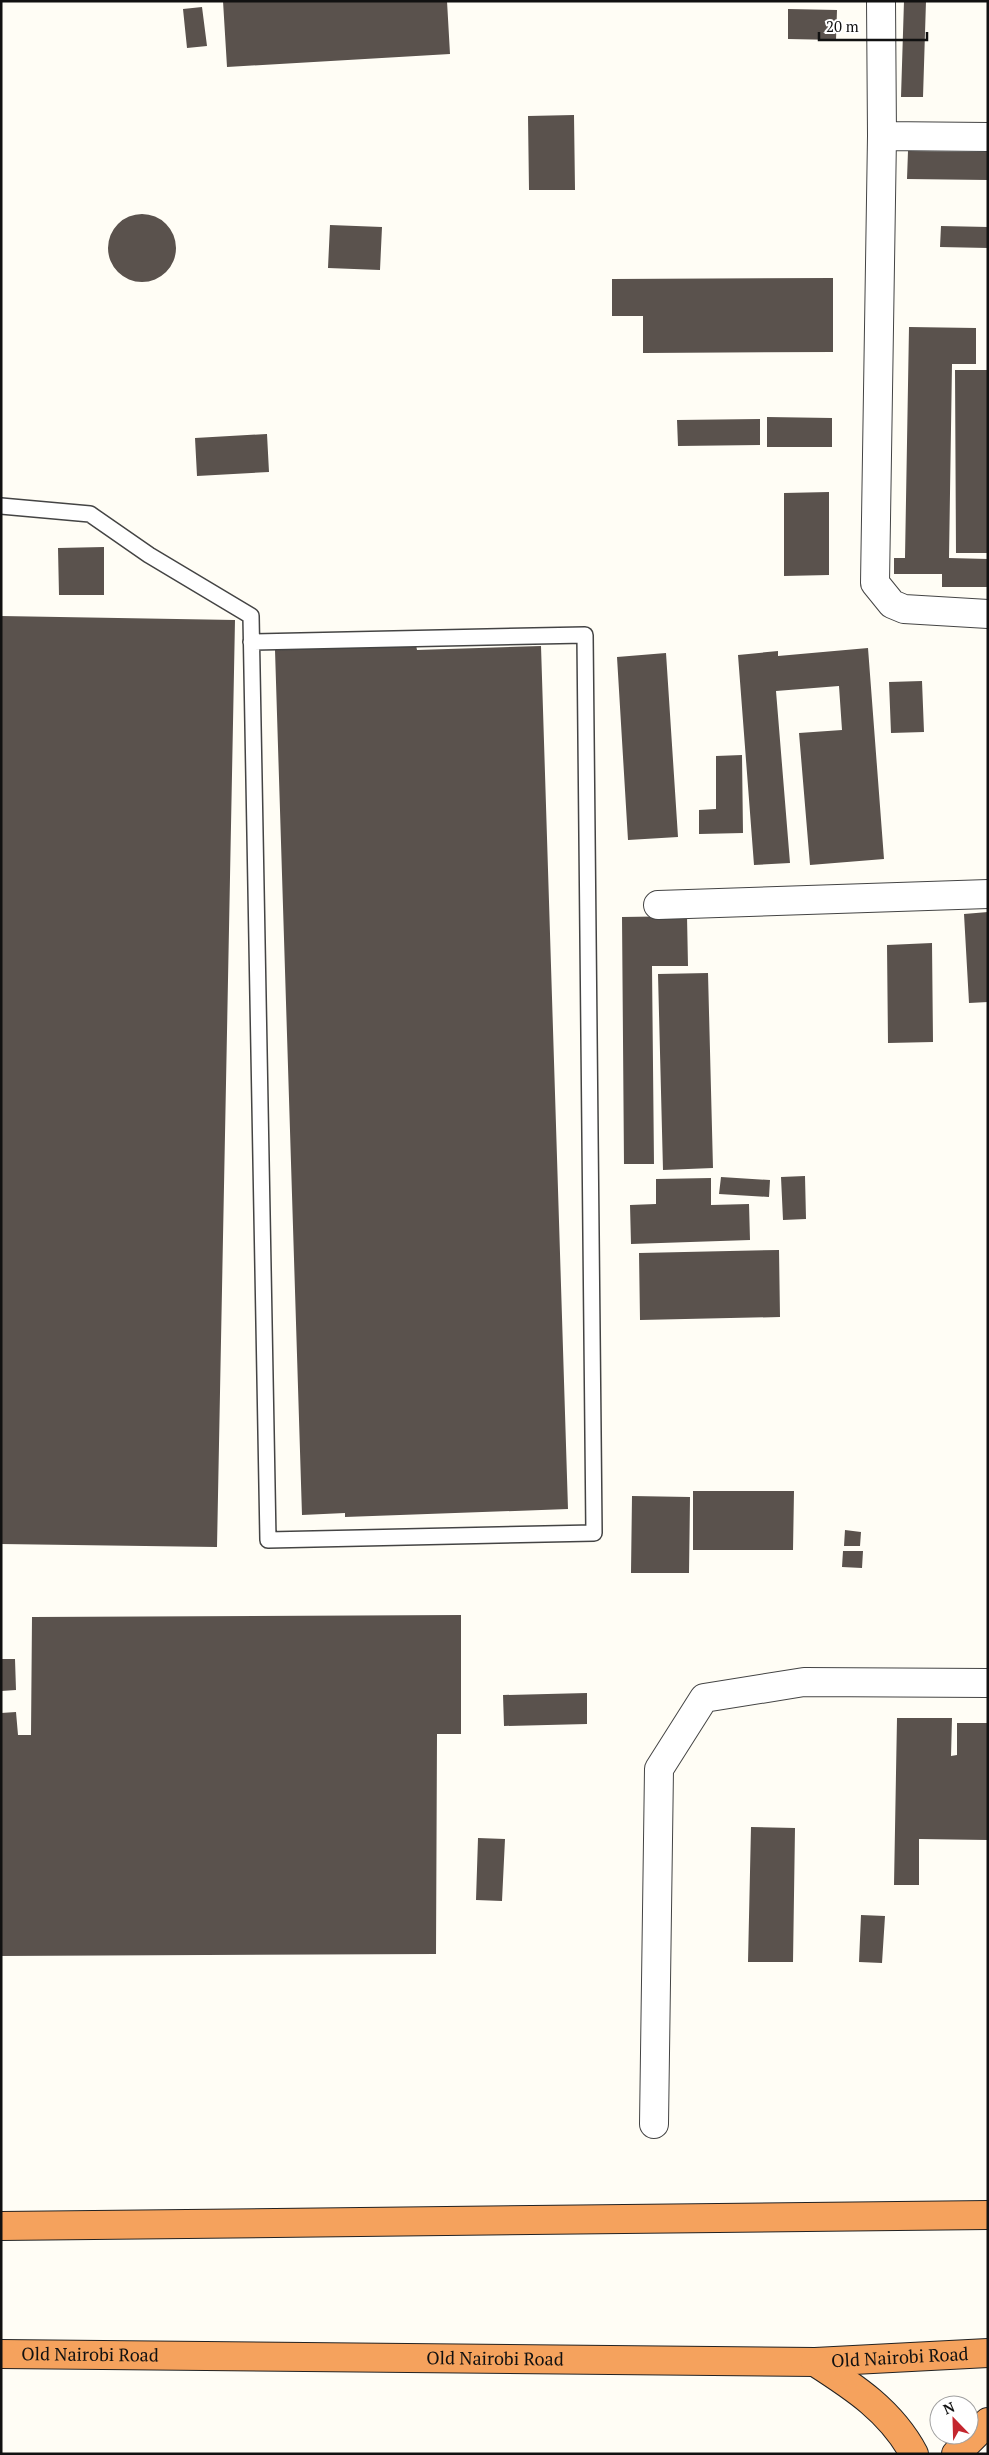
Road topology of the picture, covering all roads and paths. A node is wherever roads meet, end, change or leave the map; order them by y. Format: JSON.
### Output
{"nodes":[{"id":1,"x":881,"y":1,"type":"edge"},
{"id":2,"x":882,"y":136,"type":"junction"},
{"id":3,"x":988,"y":137,"type":"edge"},
{"id":4,"x":1,"y":506,"type":"edge"},
{"id":5,"x":988,"y":614,"type":"edge"},
{"id":6,"x":251,"y":642,"type":"junction"},
{"id":7,"x":988,"y":894,"type":"edge"},
{"id":8,"x":658,"y":905,"type":"dead end"},
{"id":9,"x":988,"y":1683,"type":"edge"},
{"id":10,"x":654,"y":2124,"type":"dead end"},
{"id":11,"x":988,"y":2215,"type":"edge"},
{"id":12,"x":1,"y":2226,"type":"edge"},
{"id":13,"x":988,"y":2353,"type":"edge"},
{"id":14,"x":1,"y":2354,"type":"edge"},
{"id":15,"x":815,"y":2362,"type":"junction"},
{"id":16,"x":988,"y":2422,"type":"edge"},
{"id":17,"x":914,"y":2454,"type":"edge"},
{"id":18,"x":956,"y":2454,"type":"edge"}],
"edges":[{"from":1,"to":2,"type":"street"},
{"from":2,"to":3,"type":"street"},
{"from":2,"to":5,"type":"street"},
{"from":4,"to":6,"type":"lane"},
{"from":6,"to":6,"type":"lane"},
{"from":7,"to":8,"type":"street"},
{"from":9,"to":10,"type":"street"},
{"from":11,"to":12,"type":"highway"},
{"from":13,"to":15,"type":"highway","name":"Old Nairobi Road"},
{"from":14,"to":15,"type":"highway","name":"Old Nairobi Road"},
{"from":15,"to":17,"type":"highway"},
{"from":16,"to":18,"type":"highway"}]}
